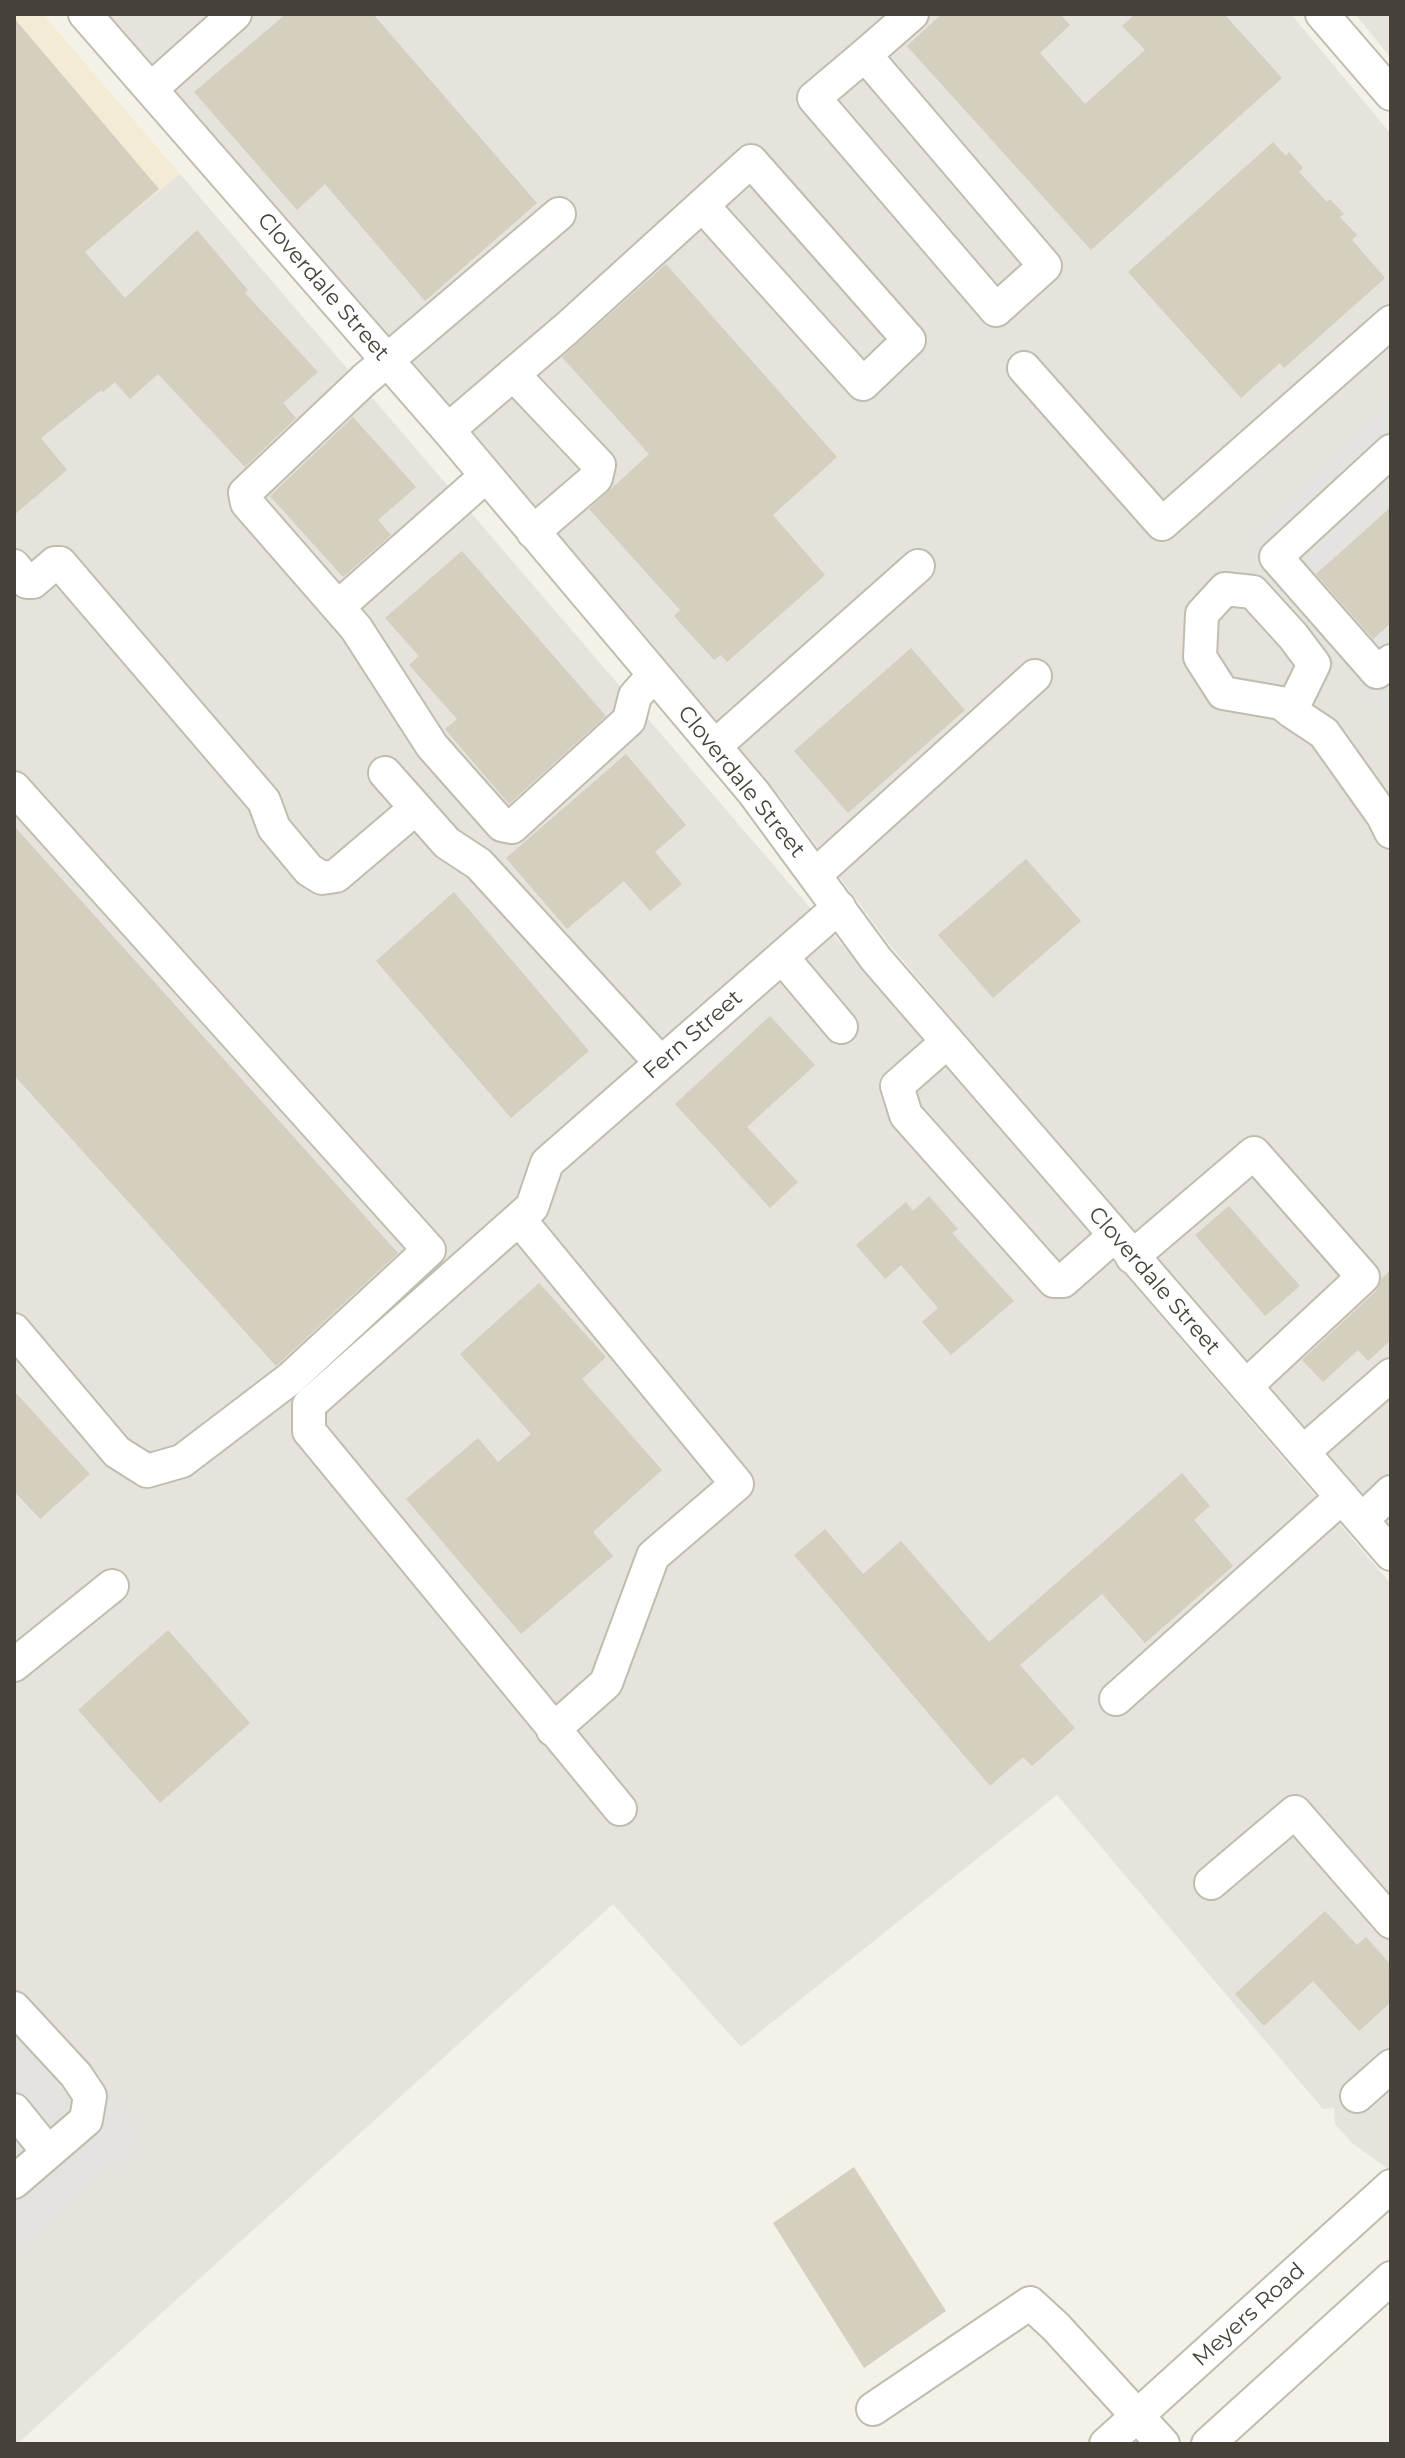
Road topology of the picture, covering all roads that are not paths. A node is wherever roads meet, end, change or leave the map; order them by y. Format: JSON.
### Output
{"nodes":[{"id":1,"x":85,"y":14,"type":"edge"},
{"id":2,"x":235,"y":14,"type":"edge"},
{"id":3,"x":912,"y":14,"type":"edge"},
{"id":4,"x":1322,"y":14,"type":"edge"},
{"id":5,"x":865,"y":55,"type":"junction"},
{"id":6,"x":151,"y":89,"type":"junction"},
{"id":7,"x":1391,"y":94,"type":"edge"},
{"id":8,"x":703,"y":206,"type":"junction"},
{"id":9,"x":559,"y":214,"type":"dead end"},
{"id":10,"x":1391,"y":322,"type":"edge"},
{"id":11,"x":387,"y":360,"type":"junction"},
{"id":12,"x":1024,"y":368,"type":"dead end"},
{"id":13,"x":513,"y":374,"type":"junction"},
{"id":14,"x":448,"y":430,"type":"junction"},
{"id":15,"x":1391,"y":451,"type":"edge"},
{"id":16,"x":486,"y":476,"type":"junction"},
{"id":17,"x":533,"y":532,"type":"junction"},
{"id":18,"x":14,"y":566,"type":"edge"},
{"id":19,"x":918,"y":566,"type":"dead end"},
{"id":20,"x":338,"y":607,"type":"junction"},
{"id":21,"x":1391,"y":661,"type":"edge"},
{"id":22,"x":654,"y":675,"type":"junction"},
{"id":23,"x":1035,"y":676,"type":"dead end"},
{"id":24,"x":1291,"y":711,"type":"dead end"},
{"id":25,"x":715,"y":746,"type":"junction"},
{"id":26,"x":385,"y":773,"type":"dead end"},
{"id":27,"x":14,"y":788,"type":"edge"},
{"id":28,"x":416,"y":808,"type":"junction"},
{"id":29,"x":1391,"y":832,"type":"edge"},
{"id":30,"x":815,"y":875,"type":"junction"},
{"id":31,"x":839,"y":907,"type":"junction"},
{"id":32,"x":782,"y":957,"type":"junction"},
{"id":33,"x":841,"y":1027,"type":"dead end"},
{"id":34,"x":947,"y":1042,"type":"junction"},
{"id":35,"x":661,"y":1063,"type":"junction"},
{"id":36,"x":519,"y":1219,"type":"junction"},
{"id":37,"x":1123,"y":1246,"type":"junction"},
{"id":38,"x":14,"y":1330,"type":"edge"},
{"id":39,"x":1391,"y":1375,"type":"edge"},
{"id":40,"x":1246,"y":1386,"type":"junction"},
{"id":41,"x":1303,"y":1452,"type":"junction"},
{"id":42,"x":1391,"y":1492,"type":"edge"},
{"id":43,"x":1352,"y":1508,"type":"junction"},
{"id":44,"x":1391,"y":1554,"type":"edge"},
{"id":45,"x":112,"y":1586,"type":"dead end"},
{"id":46,"x":14,"y":1665,"type":"edge"},
{"id":47,"x":1116,"y":1699,"type":"dead end"},
{"id":48,"x":553,"y":1730,"type":"junction"},
{"id":49,"x":620,"y":1809,"type":"dead end"},
{"id":50,"x":1211,"y":1883,"type":"dead end"},
{"id":51,"x":1391,"y":1922,"type":"edge"},
{"id":52,"x":14,"y":2008,"type":"edge"},
{"id":53,"x":1391,"y":2066,"type":"edge"},
{"id":54,"x":1357,"y":2096,"type":"dead end"},
{"id":55,"x":14,"y":2110,"type":"edge"},
{"id":56,"x":48,"y":2152,"type":"junction"},
{"id":57,"x":14,"y":2182,"type":"edge"},
{"id":58,"x":1391,"y":2186,"type":"edge"},
{"id":59,"x":1391,"y":2278,"type":"edge"},
{"id":60,"x":873,"y":2409,"type":"dead end"},
{"id":61,"x":1137,"y":2416,"type":"junction"},
{"id":62,"x":1106,"y":2444,"type":"edge"},
{"id":63,"x":1163,"y":2444,"type":"edge"},
{"id":64,"x":1208,"y":2444,"type":"edge"}],
"edges":[{"from":1,"to":6,"type":"street","name":"Cloverdale Street"},
{"from":2,"to":6,"type":"street"},
{"from":3,"to":5,"type":"street"},
{"from":4,"to":7,"type":"street"},
{"from":5,"to":5,"type":"street"},
{"from":6,"to":11,"type":"street","name":"Cloverdale Street"},
{"from":8,"to":8,"type":"street"},
{"from":8,"to":13,"type":"street"},
{"from":9,"to":11,"type":"street"},
{"from":10,"to":12,"type":"street"},
{"from":11,"to":14,"type":"street","name":"Cloverdale Street"},
{"from":11,"to":20,"type":"street"},
{"from":13,"to":14,"type":"street"},
{"from":13,"to":17,"type":"street"},
{"from":14,"to":16,"type":"street","name":"Cloverdale Street"},
{"from":15,"to":21,"type":"street"},
{"from":16,"to":17,"type":"street","name":"Cloverdale Street"},
{"from":16,"to":20,"type":"street"},
{"from":17,"to":22,"type":"street","name":"Cloverdale Street"},
{"from":18,"to":28,"type":"street"},
{"from":19,"to":25,"type":"street"},
{"from":20,"to":22,"type":"street"},
{"from":22,"to":25,"type":"street","name":"Cloverdale Street"},
{"from":23,"to":30,"type":"street"},
{"from":24,"to":29,"type":"street"},
{"from":25,"to":30,"type":"street","name":"Cloverdale Street"},
{"from":26,"to":28,"type":"street"},
{"from":27,"to":38,"type":"street"},
{"from":28,"to":35,"type":"street"},
{"from":30,"to":31,"type":"street","name":"Cloverdale Street"},
{"from":31,"to":32,"type":"street","name":"Fern Street"},
{"from":31,"to":34,"type":"street","name":"Cloverdale Street"},
{"from":32,"to":33,"type":"street"},
{"from":32,"to":35,"type":"street","name":"Fern Street"},
{"from":34,"to":37,"type":"street","name":"Cloverdale Street"},
{"from":34,"to":37,"type":"street"},
{"from":35,"to":36,"type":"street","name":"Fern Street"},
{"from":36,"to":48,"type":"street"},
{"from":36,"to":48,"type":"street"},
{"from":37,"to":40,"type":"street","name":"Cloverdale Street"},
{"from":37,"to":40,"type":"street"},
{"from":39,"to":41,"type":"street"},
{"from":40,"to":41,"type":"street","name":"Cloverdale Street"},
{"from":41,"to":43,"type":"street","name":"Cloverdale Street"},
{"from":42,"to":43,"type":"street"},
{"from":43,"to":44,"type":"street","name":"Cloverdale Street"},
{"from":43,"to":47,"type":"street"},
{"from":45,"to":46,"type":"street"},
{"from":48,"to":49,"type":"street"},
{"from":50,"to":51,"type":"street"},
{"from":52,"to":56,"type":"street"},
{"from":53,"to":54,"type":"street"},
{"from":55,"to":56,"type":"street"},
{"from":56,"to":57,"type":"street"},
{"from":58,"to":61,"type":"street","name":"Meyers Road"},
{"from":59,"to":64,"type":"street"},
{"from":60,"to":61,"type":"street"},
{"from":61,"to":62,"type":"street","name":"Meyers Road"},
{"from":61,"to":63,"type":"street"}]}
